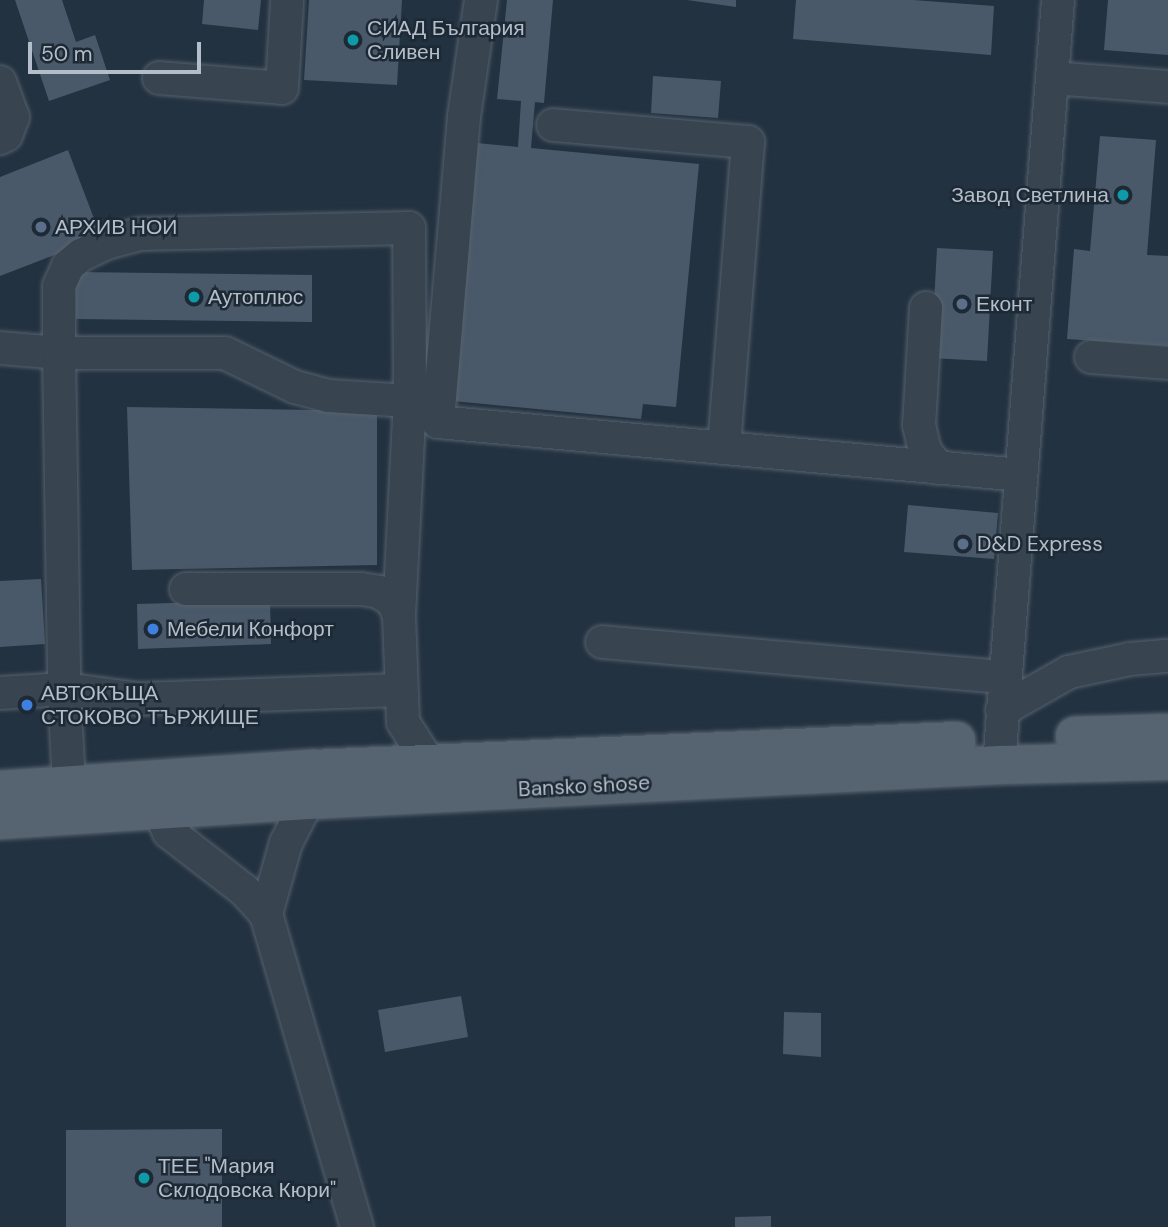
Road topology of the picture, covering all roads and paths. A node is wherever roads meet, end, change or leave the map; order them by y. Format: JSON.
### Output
{"nodes":[{"id":1,"x":287,"y":0,"type":"edge"},
{"id":2,"x":481,"y":0,"type":"edge"},
{"id":3,"x":1058,"y":0,"type":"edge"},
{"id":4,"x":159,"y":78,"type":"dead end"},
{"id":5,"x":1052,"y":78,"type":"junction"},
{"id":6,"x":0,"y":82,"type":"edge"},
{"id":7,"x":1168,"y":87,"type":"edge"},
{"id":8,"x":554,"y":125,"type":"dead end"},
{"id":9,"x":0,"y":138,"type":"edge"},
{"id":10,"x":926,"y":308,"type":"dead end"},
{"id":11,"x":0,"y":348,"type":"edge"},
{"id":12,"x":59,"y":353,"type":"junction"},
{"id":13,"x":1091,"y":357,"type":"dead end"},
{"id":14,"x":1168,"y":363,"type":"edge"},
{"id":15,"x":410,"y":401,"type":"junction"},
{"id":16,"x":724,"y":448,"type":"junction"},
{"id":17,"x":939,"y":468,"type":"junction"},
{"id":18,"x":1021,"y":475,"type":"junction"},
{"id":19,"x":186,"y":589,"type":"dead end"},
{"id":20,"x":399,"y":616,"type":"junction"},
{"id":21,"x":602,"y":642,"type":"dead end"},
{"id":22,"x":1168,"y":656,"type":"edge"},
{"id":23,"x":1005,"y":677,"type":"junction"},
{"id":24,"x":64,"y":689,"type":"junction"},
{"id":25,"x":401,"y":690,"type":"junction"},
{"id":26,"x":0,"y":693,"type":"edge"},
{"id":27,"x":1168,"y":733,"type":"edge"},
{"id":28,"x":1000,"y":738,"type":"junction"},
{"id":29,"x":1168,"y":761,"type":"edge"},
{"id":30,"x":429,"y":763,"type":"junction"},
{"id":31,"x":310,"y":784,"type":"junction"},
{"id":32,"x":69,"y":785,"type":"junction"},
{"id":33,"x":0,"y":790,"type":"edge"},
{"id":34,"x":159,"y":809,"type":"junction"},
{"id":35,"x":0,"y":820,"type":"edge"},
{"id":36,"x":266,"y":914,"type":"junction"},
{"id":37,"x":357,"y":1227,"type":"edge"}],
"edges":[{"from":1,"to":4,"type":"street"},
{"from":2,"to":16,"type":"street"},
{"from":3,"to":5,"type":"street"},
{"from":5,"to":7,"type":"street"},
{"from":5,"to":18,"type":"street"},
{"from":6,"to":9,"type":"street"},
{"from":8,"to":16,"type":"street"},
{"from":10,"to":17,"type":"street"},
{"from":11,"to":12,"type":"street"},
{"from":12,"to":15,"type":"street"},
{"from":12,"to":15,"type":"street"},
{"from":12,"to":24,"type":"street"},
{"from":13,"to":14,"type":"street"},
{"from":15,"to":20,"type":"street"},
{"from":16,"to":17,"type":"street"},
{"from":17,"to":18,"type":"street"},
{"from":18,"to":23,"type":"street"},
{"from":19,"to":20,"type":"street"},
{"from":20,"to":25,"type":"street"},
{"from":21,"to":23,"type":"street"},
{"from":22,"to":28,"type":"street"},
{"from":23,"to":28,"type":"street"},
{"from":24,"to":25,"type":"street"},
{"from":24,"to":26,"type":"street"},
{"from":24,"to":32,"type":"street"},
{"from":25,"to":30,"type":"street"},
{"from":27,"to":28,"type":"main road","name":"Bansko shose"},
{"from":28,"to":29,"type":"main road","name":"Bansko shose"},
{"from":28,"to":30,"type":"main road","name":"Bansko shose"},
{"from":28,"to":31,"type":"main road","name":"Bansko shose"},
{"from":30,"to":31,"type":"main road","name":"Bansko shose"},
{"from":31,"to":32,"type":"main road","name":"Bansko shose"},
{"from":31,"to":34,"type":"main road","name":"Bansko shose"},
{"from":31,"to":36,"type":"street"},
{"from":32,"to":33,"type":"main road","name":"Bansko shose"},
{"from":34,"to":35,"type":"main road","name":"Bansko shose"},
{"from":34,"to":36,"type":"street"},
{"from":36,"to":37,"type":"street"}]}
